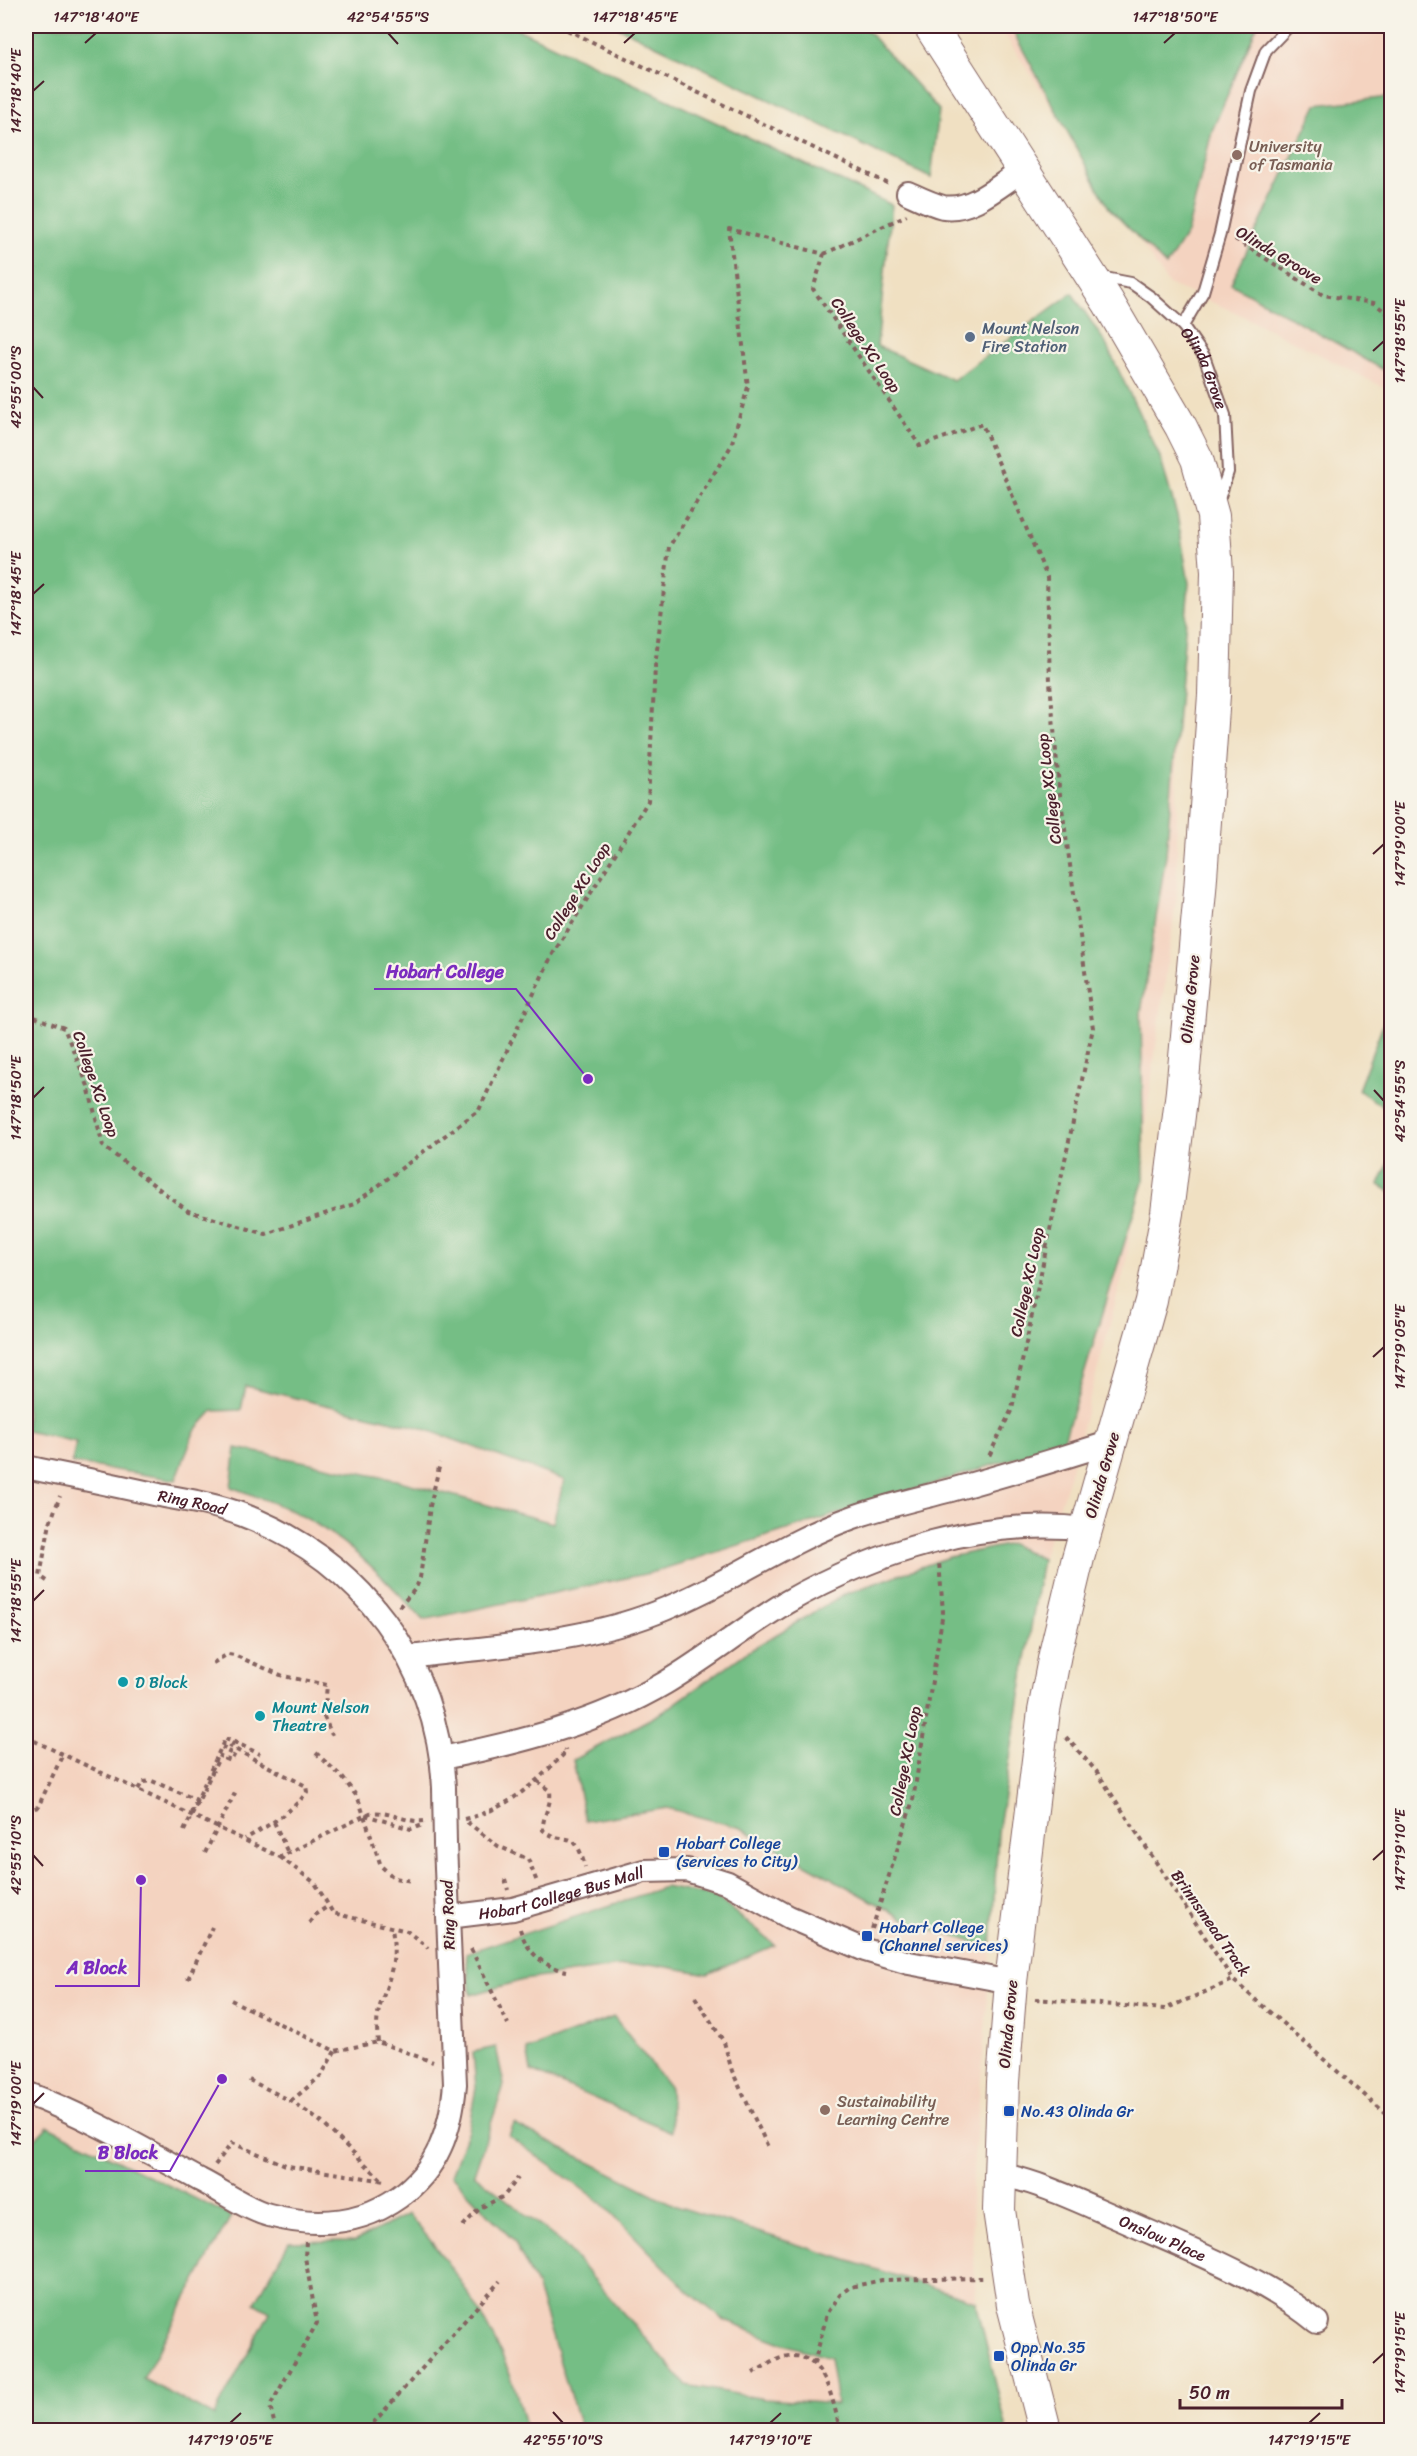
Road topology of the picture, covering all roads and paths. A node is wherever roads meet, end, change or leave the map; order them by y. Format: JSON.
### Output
{"nodes":[{"id":1,"x":559,"y":26,"type":"edge"},
{"id":2,"x":930,"y":26,"type":"edge"},
{"id":3,"x":1289,"y":26,"type":"edge"},
{"id":4,"x":1023,"y":170,"type":"junction"},
{"id":5,"x":908,"y":193,"type":"joint"},
{"id":6,"x":932,"y":203,"type":"junction"},
{"id":7,"x":1220,"y":234,"type":"junction"},
{"id":8,"x":824,"y":254,"type":"junction"},
{"id":9,"x":1091,"y":275,"type":"junction"},
{"id":10,"x":1392,"y":317,"type":"edge"},
{"id":11,"x":1183,"y":326,"type":"junction"},
{"id":12,"x":1213,"y":516,"type":"junction"},
{"id":13,"x":26,"y":1014,"type":"edge"},
{"id":14,"x":1112,"y":1442,"type":"junction"},
{"id":15,"x":440,"y":1463,"type":"dead end"},
{"id":16,"x":26,"y":1467,"type":"edge"},
{"id":17,"x":67,"y":1476,"type":"junction"},
{"id":18,"x":975,"y":1483,"type":"junction"},
{"id":19,"x":1086,"y":1529,"type":"junction"},
{"id":20,"x":938,"y":1542,"type":"junction"},
{"id":21,"x":47,"y":1581,"type":"dead end"},
{"id":22,"x":384,"y":1618,"type":"junction"},
{"id":23,"x":410,"y":1657,"type":"junction"},
{"id":24,"x":213,"y":1663,"type":"dead end"},
{"id":25,"x":1044,"y":1711,"type":"junction"},
{"id":26,"x":559,"y":1730,"type":"junction"},
{"id":27,"x":332,"y":1735,"type":"dead end"},
{"id":28,"x":26,"y":1737,"type":"edge"},
{"id":29,"x":234,"y":1742,"type":"junction"},
{"id":30,"x":237,"y":1750,"type":"junction"},
{"id":31,"x":316,"y":1753,"type":"dead end"},
{"id":32,"x":63,"y":1754,"type":"junction"},
{"id":33,"x":260,"y":1754,"type":"dead end"},
{"id":34,"x":442,"y":1758,"type":"junction"},
{"id":35,"x":537,"y":1781,"type":"junction"},
{"id":36,"x":138,"y":1789,"type":"junction"},
{"id":37,"x":236,"y":1791,"type":"dead end"},
{"id":38,"x":197,"y":1800,"type":"junction"},
{"id":39,"x":26,"y":1811,"type":"edge"},
{"id":40,"x":190,"y":1814,"type":"junction"},
{"id":41,"x":365,"y":1815,"type":"junction"},
{"id":42,"x":463,"y":1819,"type":"dead end"},
{"id":43,"x":427,"y":1821,"type":"dead end"},
{"id":44,"x":274,"y":1822,"type":"junction"},
{"id":45,"x":418,"y":1822,"type":"dead end"},
{"id":46,"x":218,"y":1826,"type":"junction"},
{"id":47,"x":184,"y":1831,"type":"dead end"},
{"id":48,"x":480,"y":1833,"type":"dead end"},
{"id":49,"x":244,"y":1840,"type":"junction"},
{"id":50,"x":205,"y":1853,"type":"dead end"},
{"id":51,"x":288,"y":1853,"type":"junction"},
{"id":52,"x":280,"y":1857,"type":"junction"},
{"id":53,"x":505,"y":1879,"type":"dead end"},
{"id":54,"x":412,"y":1881,"type":"dead end"},
{"id":55,"x":590,"y":1886,"type":"junction"},
{"id":56,"x":541,"y":1901,"type":"junction"},
{"id":57,"x":327,"y":1907,"type":"junction"},
{"id":58,"x":513,"y":1909,"type":"junction"},
{"id":59,"x":448,"y":1917,"type":"junction"},
{"id":60,"x":309,"y":1923,"type":"dead end"},
{"id":61,"x":212,"y":1927,"type":"dead end"},
{"id":62,"x":392,"y":1928,"type":"junction"},
{"id":63,"x":440,"y":1949,"type":"junction"},
{"id":64,"x":865,"y":1950,"type":"junction"},
{"id":65,"x":567,"y":1971,"type":"dead end"},
{"id":66,"x":188,"y":1979,"type":"dead end"},
{"id":67,"x":1233,"y":1980,"type":"junction"},
{"id":68,"x":1010,"y":1990,"type":"junction"},
{"id":69,"x":695,"y":1997,"type":"dead end"},
{"id":70,"x":231,"y":2000,"type":"dead end"},
{"id":71,"x":507,"y":2024,"type":"dead end"},
{"id":72,"x":378,"y":2042,"type":"junction"},
{"id":73,"x":335,"y":2050,"type":"junction"},
{"id":74,"x":454,"y":2070,"type":"junction"},
{"id":75,"x":249,"y":2080,"type":"dead end"},
{"id":76,"x":26,"y":2093,"type":"edge"},
{"id":77,"x":291,"y":2101,"type":"junction"},
{"id":78,"x":1392,"y":2119,"type":"edge"},
{"id":79,"x":768,"y":2147,"type":"dead end"},
{"id":80,"x":998,"y":2174,"type":"junction"},
{"id":81,"x":518,"y":2178,"type":"dead end"},
{"id":82,"x":382,"y":2180,"type":"junction"},
{"id":83,"x":203,"y":2181,"type":"junction"},
{"id":84,"x":408,"y":2190,"type":"junction"},
{"id":85,"x":307,"y":2223,"type":"junction"},
{"id":86,"x":463,"y":2226,"type":"dead end"},
{"id":87,"x":1007,"y":2278,"type":"junction"},
{"id":88,"x":500,"y":2281,"type":"dead end"},
{"id":89,"x":1317,"y":2322,"type":"dead end"},
{"id":90,"x":814,"y":2364,"type":"junction"},
{"id":91,"x":753,"y":2373,"type":"dead end"},
{"id":92,"x":276,"y":2430,"type":"edge"},
{"id":93,"x":367,"y":2430,"type":"edge"},
{"id":94,"x":840,"y":2430,"type":"edge"},
{"id":95,"x":1045,"y":2430,"type":"edge"}],
"edges":[{"from":1,"to":5,"type":"path"},
{"from":2,"to":4,"type":"main road","name":"Olinda Grove"},
{"from":3,"to":7,"type":"lane"},
{"from":4,"to":6,"type":"street"},
{"from":4,"to":9,"type":"main road","name":"Olinda Grove"},
{"from":5,"to":6,"type":"street"},
{"from":6,"to":8,"type":"path"},
{"from":7,"to":10,"type":"path","name":"Olinda Groove"},
{"from":7,"to":11,"type":"lane"},
{"from":8,"to":13,"type":"path","name":"College XC Loop"},
{"from":8,"to":18,"type":"path","name":"College XC Loop"},
{"from":9,"to":11,"type":"lane","name":"Olinda Grove"},
{"from":9,"to":12,"type":"main road","name":"Olinda Grove"},
{"from":11,"to":12,"type":"lane","name":"Olinda Grove"},
{"from":12,"to":14,"type":"main road","name":"Olinda Grove"},
{"from":14,"to":18,"type":"street"},
{"from":14,"to":19,"type":"main road","name":"Olinda Grove"},
{"from":15,"to":22,"type":"path"},
{"from":16,"to":17,"type":"street","name":"Ring Road"},
{"from":17,"to":21,"type":"path"},
{"from":17,"to":22,"type":"street","name":"Ring Road"},
{"from":18,"to":23,"type":"street"},
{"from":19,"to":20,"type":"street"},
{"from":19,"to":25,"type":"main road","name":"Olinda Grove"},
{"from":20,"to":26,"type":"street"},
{"from":20,"to":64,"type":"path","name":"College XC Loop"},
{"from":22,"to":23,"type":"street","name":"Ring Road"},
{"from":23,"to":34,"type":"street","name":"Ring Road"},
{"from":24,"to":27,"type":"path"},
{"from":25,"to":67,"type":"path","name":"Brinnsmead Track"},
{"from":25,"to":68,"type":"main road","name":"Olinda Grove"},
{"from":26,"to":34,"type":"street"},
{"from":26,"to":35,"type":"path"},
{"from":28,"to":32,"type":"path"},
{"from":29,"to":30,"type":"path","bridge":true},
{"from":29,"to":33,"type":"path","bridge":true},
{"from":29,"to":47,"type":"path","bridge":true},
{"from":30,"to":38,"type":"path"},
{"from":30,"to":44,"type":"path"},
{"from":31,"to":41,"type":"path"},
{"from":32,"to":36,"type":"path"},
{"from":32,"to":39,"type":"path"},
{"from":34,"to":59,"type":"street","name":"Ring Road","bridge":true},
{"from":35,"to":42,"type":"path"},
{"from":35,"to":55,"type":"path"},
{"from":36,"to":38,"type":"path"},
{"from":36,"to":40,"type":"path"},
{"from":37,"to":46,"type":"path"},
{"from":38,"to":40,"type":"path"},
{"from":40,"to":46,"type":"path"},
{"from":41,"to":43,"type":"path"},
{"from":41,"to":45,"type":"path"},
{"from":41,"to":51,"type":"path"},
{"from":41,"to":54,"type":"path"},
{"from":44,"to":49,"type":"path"},
{"from":44,"to":51,"type":"path"},
{"from":46,"to":49,"type":"path"},
{"from":46,"to":50,"type":"path"},
{"from":48,"to":56,"type":"path"},
{"from":49,"to":52,"type":"path"},
{"from":51,"to":52,"type":"path"},
{"from":52,"to":57,"type":"path"},
{"from":53,"to":58,"type":"path"},
{"from":55,"to":56,"type":"street","name":"Hobart College Bus Mall"},
{"from":55,"to":64,"type":"street","name":"Hobart College Bus Mall"},
{"from":56,"to":58,"type":"street","name":"Hobart College Bus Mall"},
{"from":57,"to":60,"type":"path"},
{"from":57,"to":62,"type":"path"},
{"from":58,"to":59,"type":"street","name":"Hobart College Bus Mall"},
{"from":58,"to":65,"type":"path"},
{"from":59,"to":63,"type":"street","name":"Ring Road"},
{"from":61,"to":66,"type":"path"},
{"from":62,"to":63,"type":"path"},
{"from":62,"to":72,"type":"path"},
{"from":63,"to":71,"type":"path"},
{"from":63,"to":74,"type":"street","name":"Ring Road"},
{"from":64,"to":68,"type":"street","name":"Hobart College Bus Mall"},
{"from":67,"to":68,"type":"path"},
{"from":67,"to":78,"type":"path","name":"Brinnsmead Track"},
{"from":68,"to":80,"type":"main road","name":"Olinda Grove"},
{"from":69,"to":79,"type":"path"},
{"from":70,"to":73,"type":"path"},
{"from":72,"to":73,"type":"path"},
{"from":72,"to":74,"type":"path"},
{"from":73,"to":77,"type":"path"},
{"from":74,"to":84,"type":"street","name":"Ring Road"},
{"from":75,"to":77,"type":"path"},
{"from":76,"to":83,"type":"street","name":"Ring Road"},
{"from":77,"to":82,"type":"path"},
{"from":80,"to":87,"type":"main road","name":"Olinda Grove"},
{"from":80,"to":89,"type":"street","name":"Onslow Place"},
{"from":81,"to":86,"type":"path"},
{"from":82,"to":83,"type":"path"},
{"from":82,"to":84,"type":"path"},
{"from":83,"to":85,"type":"street","name":"Ring Road"},
{"from":84,"to":85,"type":"street","name":"Ring Road"},
{"from":85,"to":92,"type":"path"},
{"from":87,"to":90,"type":"path"},
{"from":87,"to":95,"type":"main road","name":"Olinda Grove"},
{"from":88,"to":93,"type":"path"},
{"from":90,"to":91,"type":"path"},
{"from":90,"to":94,"type":"path"}]}
